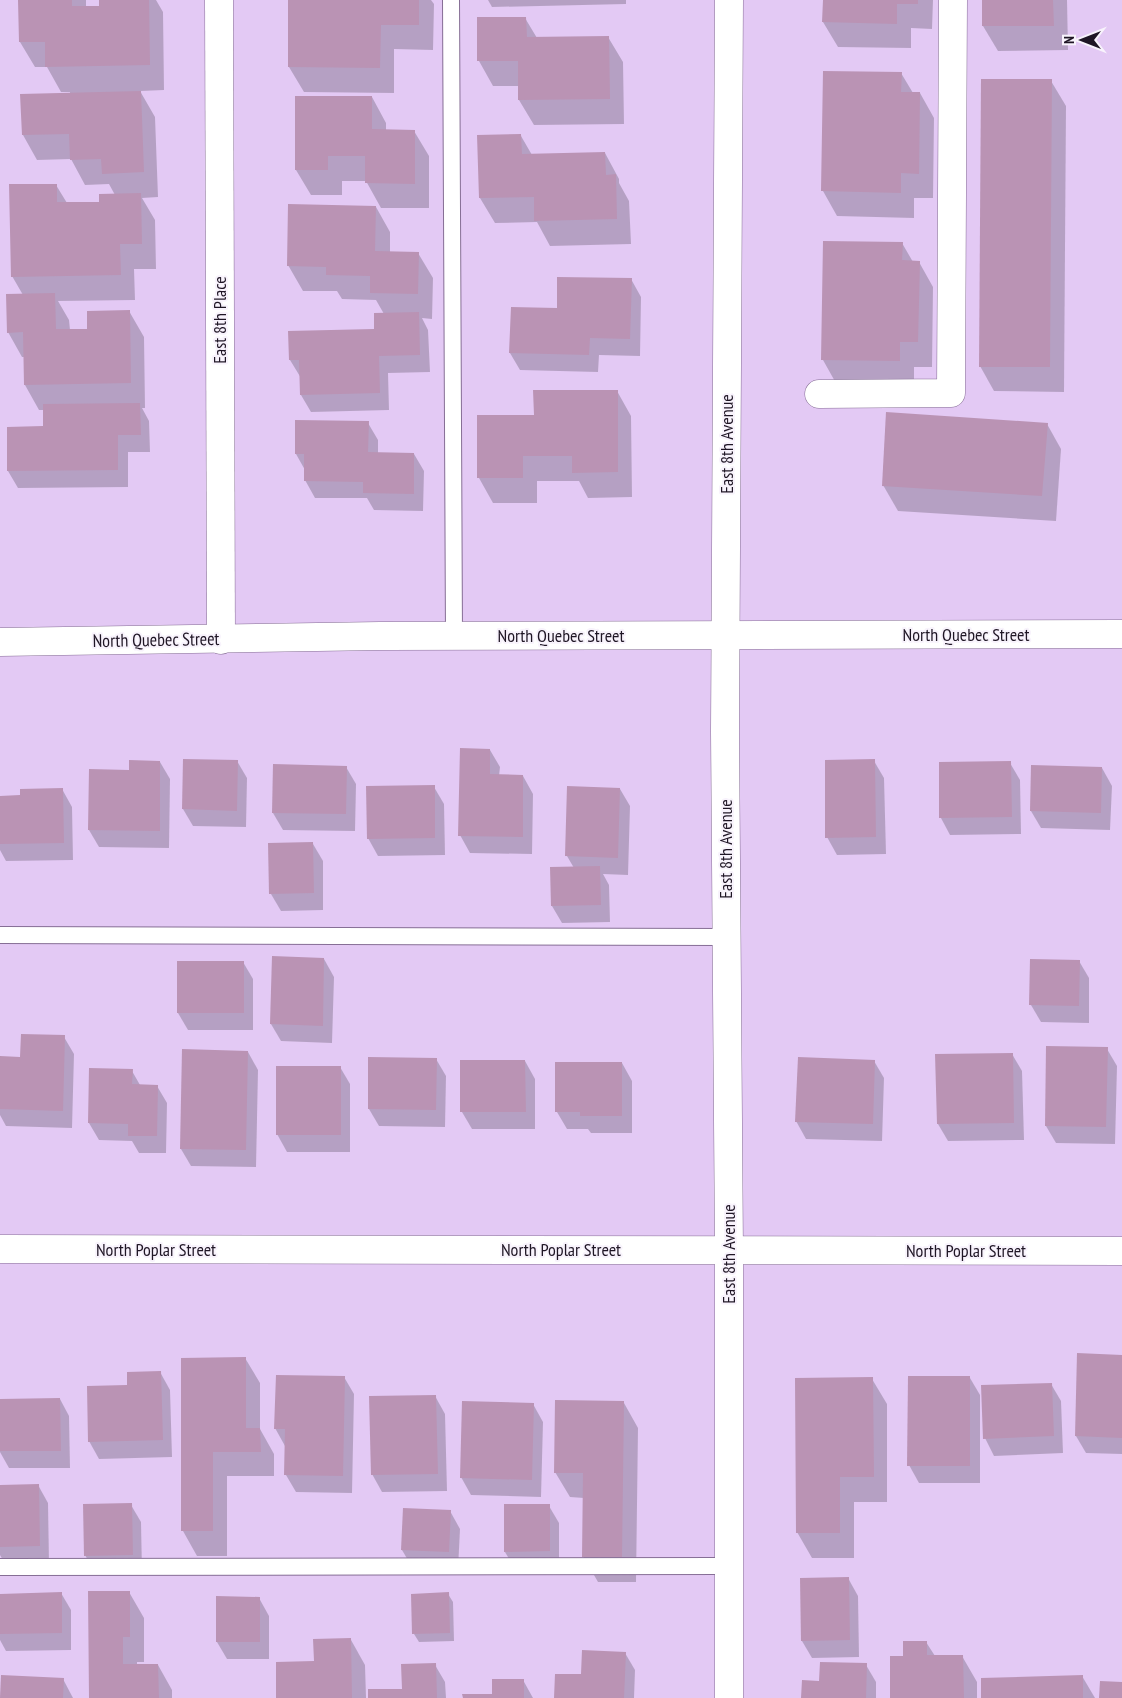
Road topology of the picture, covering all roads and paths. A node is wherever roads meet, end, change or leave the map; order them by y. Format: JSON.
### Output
{"nodes":[{"id":1,"x":219,"y":0,"type":"edge"},
{"id":2,"x":451,"y":0,"type":"edge"},
{"id":3,"x":728,"y":0,"type":"edge"},
{"id":4,"x":953,"y":0,"type":"edge"},
{"id":5,"x":819,"y":394,"type":"dead end"},
{"id":6,"x":1122,"y":634,"type":"edge"},
{"id":7,"x":454,"y":636,"type":"junction"},
{"id":8,"x":725,"y":636,"type":"junction"},
{"id":9,"x":221,"y":640,"type":"junction"},
{"id":10,"x":0,"y":642,"type":"edge"},
{"id":11,"x":0,"y":935,"type":"edge"},
{"id":12,"x":727,"y":937,"type":"junction"},
{"id":13,"x":0,"y":1249,"type":"edge"},
{"id":14,"x":729,"y":1251,"type":"junction"},
{"id":15,"x":1122,"y":1251,"type":"edge"},
{"id":16,"x":729,"y":1566,"type":"junction"},
{"id":17,"x":0,"y":1567,"type":"edge"},
{"id":18,"x":729,"y":1698,"type":"edge"}],
"edges":[{"from":1,"to":9,"type":"street","name":"East 8th Place"},
{"from":2,"to":7,"type":"lane"},
{"from":3,"to":8,"type":"street","name":"East 8th Avenue"},
{"from":4,"to":5,"type":"street"},
{"from":6,"to":8,"type":"street","name":"North Quebec Street"},
{"from":7,"to":8,"type":"street","name":"North Quebec Street"},
{"from":7,"to":9,"type":"street","name":"North Quebec Street"},
{"from":8,"to":12,"type":"street","name":"East 8th Avenue"},
{"from":9,"to":10,"type":"street","name":"North Quebec Street"},
{"from":11,"to":12,"type":"lane"},
{"from":12,"to":14,"type":"street","name":"East 8th Avenue"},
{"from":13,"to":14,"type":"street","name":"North Poplar Street"},
{"from":14,"to":15,"type":"street","name":"North Poplar Street"},
{"from":14,"to":16,"type":"street","name":"East 8th Avenue"},
{"from":16,"to":17,"type":"lane"},
{"from":16,"to":18,"type":"street","name":"East 8th Avenue"}]}
